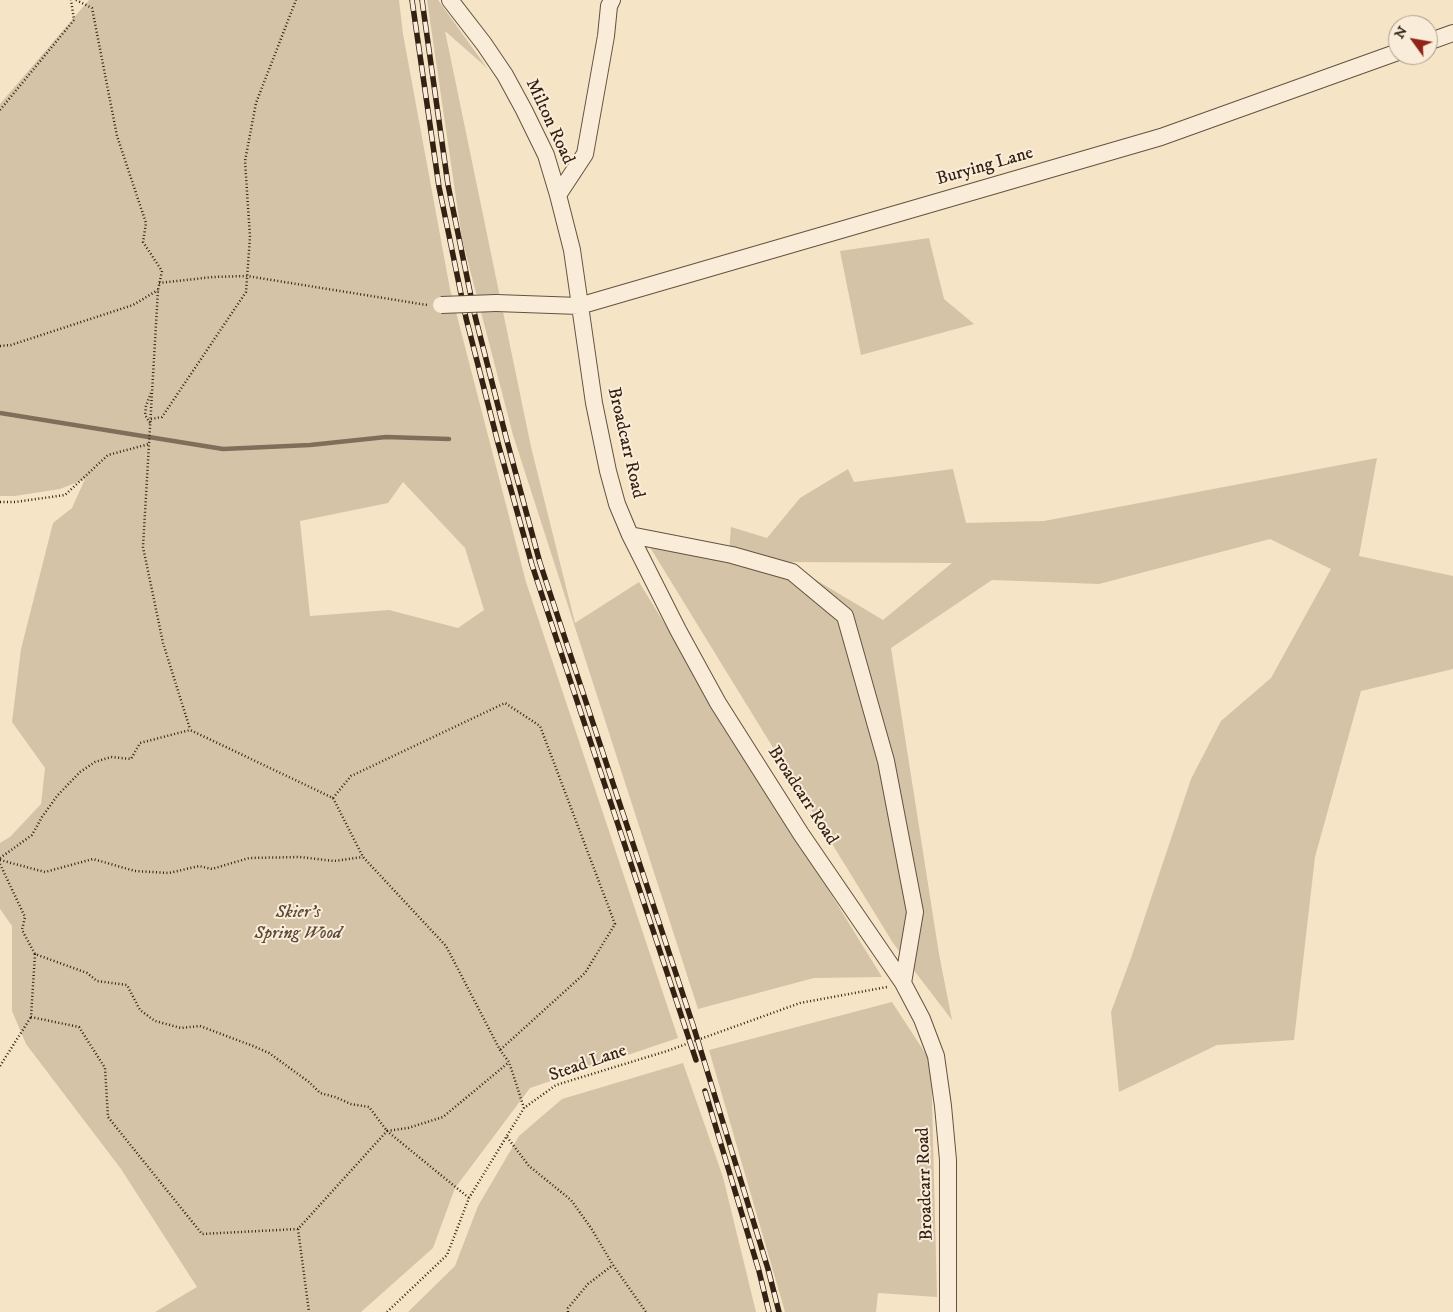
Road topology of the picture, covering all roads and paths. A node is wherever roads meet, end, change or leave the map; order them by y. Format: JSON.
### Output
{"nodes":[{"id":1,"x":71,"y":0,"type":"edge"},
{"id":2,"x":76,"y":0,"type":"edge"},
{"id":3,"x":296,"y":0,"type":"edge"},
{"id":4,"x":450,"y":0,"type":"edge"},
{"id":5,"x":612,"y":0,"type":"edge"},
{"id":6,"x":1453,"y":33,"type":"edge"},
{"id":7,"x":1438,"y":38,"type":"edge"},
{"id":8,"x":1388,"y":56,"type":"edge"},
{"id":9,"x":0,"y":110,"type":"edge"},
{"id":10,"x":558,"y":195,"type":"junction"},
{"id":11,"x":247,"y":276,"type":"junction"},
{"id":12,"x":159,"y":283,"type":"junction"},
{"id":13,"x":158,"y":290,"type":"junction"},
{"id":14,"x":441,"y":305,"type":"joint"},
{"id":15,"x":579,"y":306,"type":"junction"},
{"id":16,"x":0,"y":346,"type":"edge"},
{"id":17,"x":153,"y":390,"type":"junction"},
{"id":18,"x":151,"y":418,"type":"junction"},
{"id":19,"x":151,"y":424,"type":"junction"},
{"id":20,"x":149,"y":444,"type":"junction"},
{"id":21,"x":0,"y":502,"type":"edge"},
{"id":22,"x":630,"y":535,"type":"junction"},
{"id":23,"x":190,"y":730,"type":"junction"},
{"id":24,"x":333,"y":798,"type":"junction"},
{"id":25,"x":363,"y":857,"type":"junction"},
{"id":26,"x":0,"y":859,"type":"edge"},
{"id":27,"x":0,"y":864,"type":"edge"},
{"id":28,"x":35,"y":954,"type":"junction"},
{"id":29,"x":903,"y":983,"type":"junction"},
{"id":30,"x":31,"y":1017,"type":"junction"},
{"id":31,"x":500,"y":1050,"type":"junction"},
{"id":32,"x":509,"y":1062,"type":"junction"},
{"id":33,"x":0,"y":1066,"type":"edge"},
{"id":34,"x":524,"y":1108,"type":"junction"},
{"id":35,"x":387,"y":1131,"type":"junction"},
{"id":36,"x":507,"y":1137,"type":"junction"},
{"id":37,"x":469,"y":1198,"type":"junction"},
{"id":38,"x":298,"y":1229,"type":"junction"},
{"id":39,"x":613,"y":1265,"type":"junction"},
{"id":40,"x":310,"y":1312,"type":"edge"},
{"id":41,"x":387,"y":1312,"type":"edge"},
{"id":42,"x":568,"y":1312,"type":"edge"},
{"id":43,"x":646,"y":1312,"type":"edge"},
{"id":44,"x":948,"y":1312,"type":"edge"}],
"edges":[{"from":1,"to":9,"type":"path"},
{"from":2,"to":12,"type":"path"},
{"from":3,"to":11,"type":"path"},
{"from":4,"to":10,"type":"street","name":"Milton Road"},
{"from":5,"to":10,"type":"street"},
{"from":6,"to":7,"type":"street"},
{"from":8,"to":15,"type":"street","name":"Burying Lane"},
{"from":10,"to":15,"type":"street","name":"Milton Road"},
{"from":11,"to":12,"type":"path"},
{"from":11,"to":14,"type":"path"},
{"from":11,"to":18,"type":"path"},
{"from":12,"to":13,"type":"path"},
{"from":13,"to":16,"type":"path"},
{"from":13,"to":17,"type":"path"},
{"from":14,"to":15,"type":"street","name":"Burying Lane","bridge":true},
{"from":15,"to":22,"type":"street","name":"Broadcarr Road"},
{"from":17,"to":18,"type":"path"},
{"from":17,"to":19,"type":"path"},
{"from":18,"to":19,"type":"path"},
{"from":19,"to":20,"type":"path"},
{"from":20,"to":21,"type":"path"},
{"from":20,"to":23,"type":"path"},
{"from":22,"to":29,"type":"street","name":"Broadcarr Road"},
{"from":22,"to":29,"type":"street"},
{"from":23,"to":24,"type":"path"},
{"from":23,"to":26,"type":"path"},
{"from":24,"to":25,"type":"path"},
{"from":24,"to":31,"type":"path"},
{"from":25,"to":26,"type":"path"},
{"from":25,"to":31,"type":"path"},
{"from":27,"to":28,"type":"path"},
{"from":28,"to":30,"type":"path"},
{"from":28,"to":35,"type":"path"},
{"from":29,"to":34,"type":"path","name":"Stead Lane"},
{"from":29,"to":44,"type":"street","name":"Broadcarr Road"},
{"from":30,"to":33,"type":"path"},
{"from":30,"to":38,"type":"path"},
{"from":31,"to":32,"type":"path"},
{"from":32,"to":34,"type":"path"},
{"from":32,"to":35,"type":"path"},
{"from":34,"to":36,"type":"path","name":"Stead Lane"},
{"from":35,"to":37,"type":"path"},
{"from":35,"to":38,"type":"path"},
{"from":36,"to":37,"type":"path","name":"Stead Lane"},
{"from":36,"to":39,"type":"path"},
{"from":37,"to":41,"type":"path","name":"Stead Lane"},
{"from":38,"to":40,"type":"path"},
{"from":39,"to":42,"type":"path"},
{"from":39,"to":43,"type":"path"}]}
